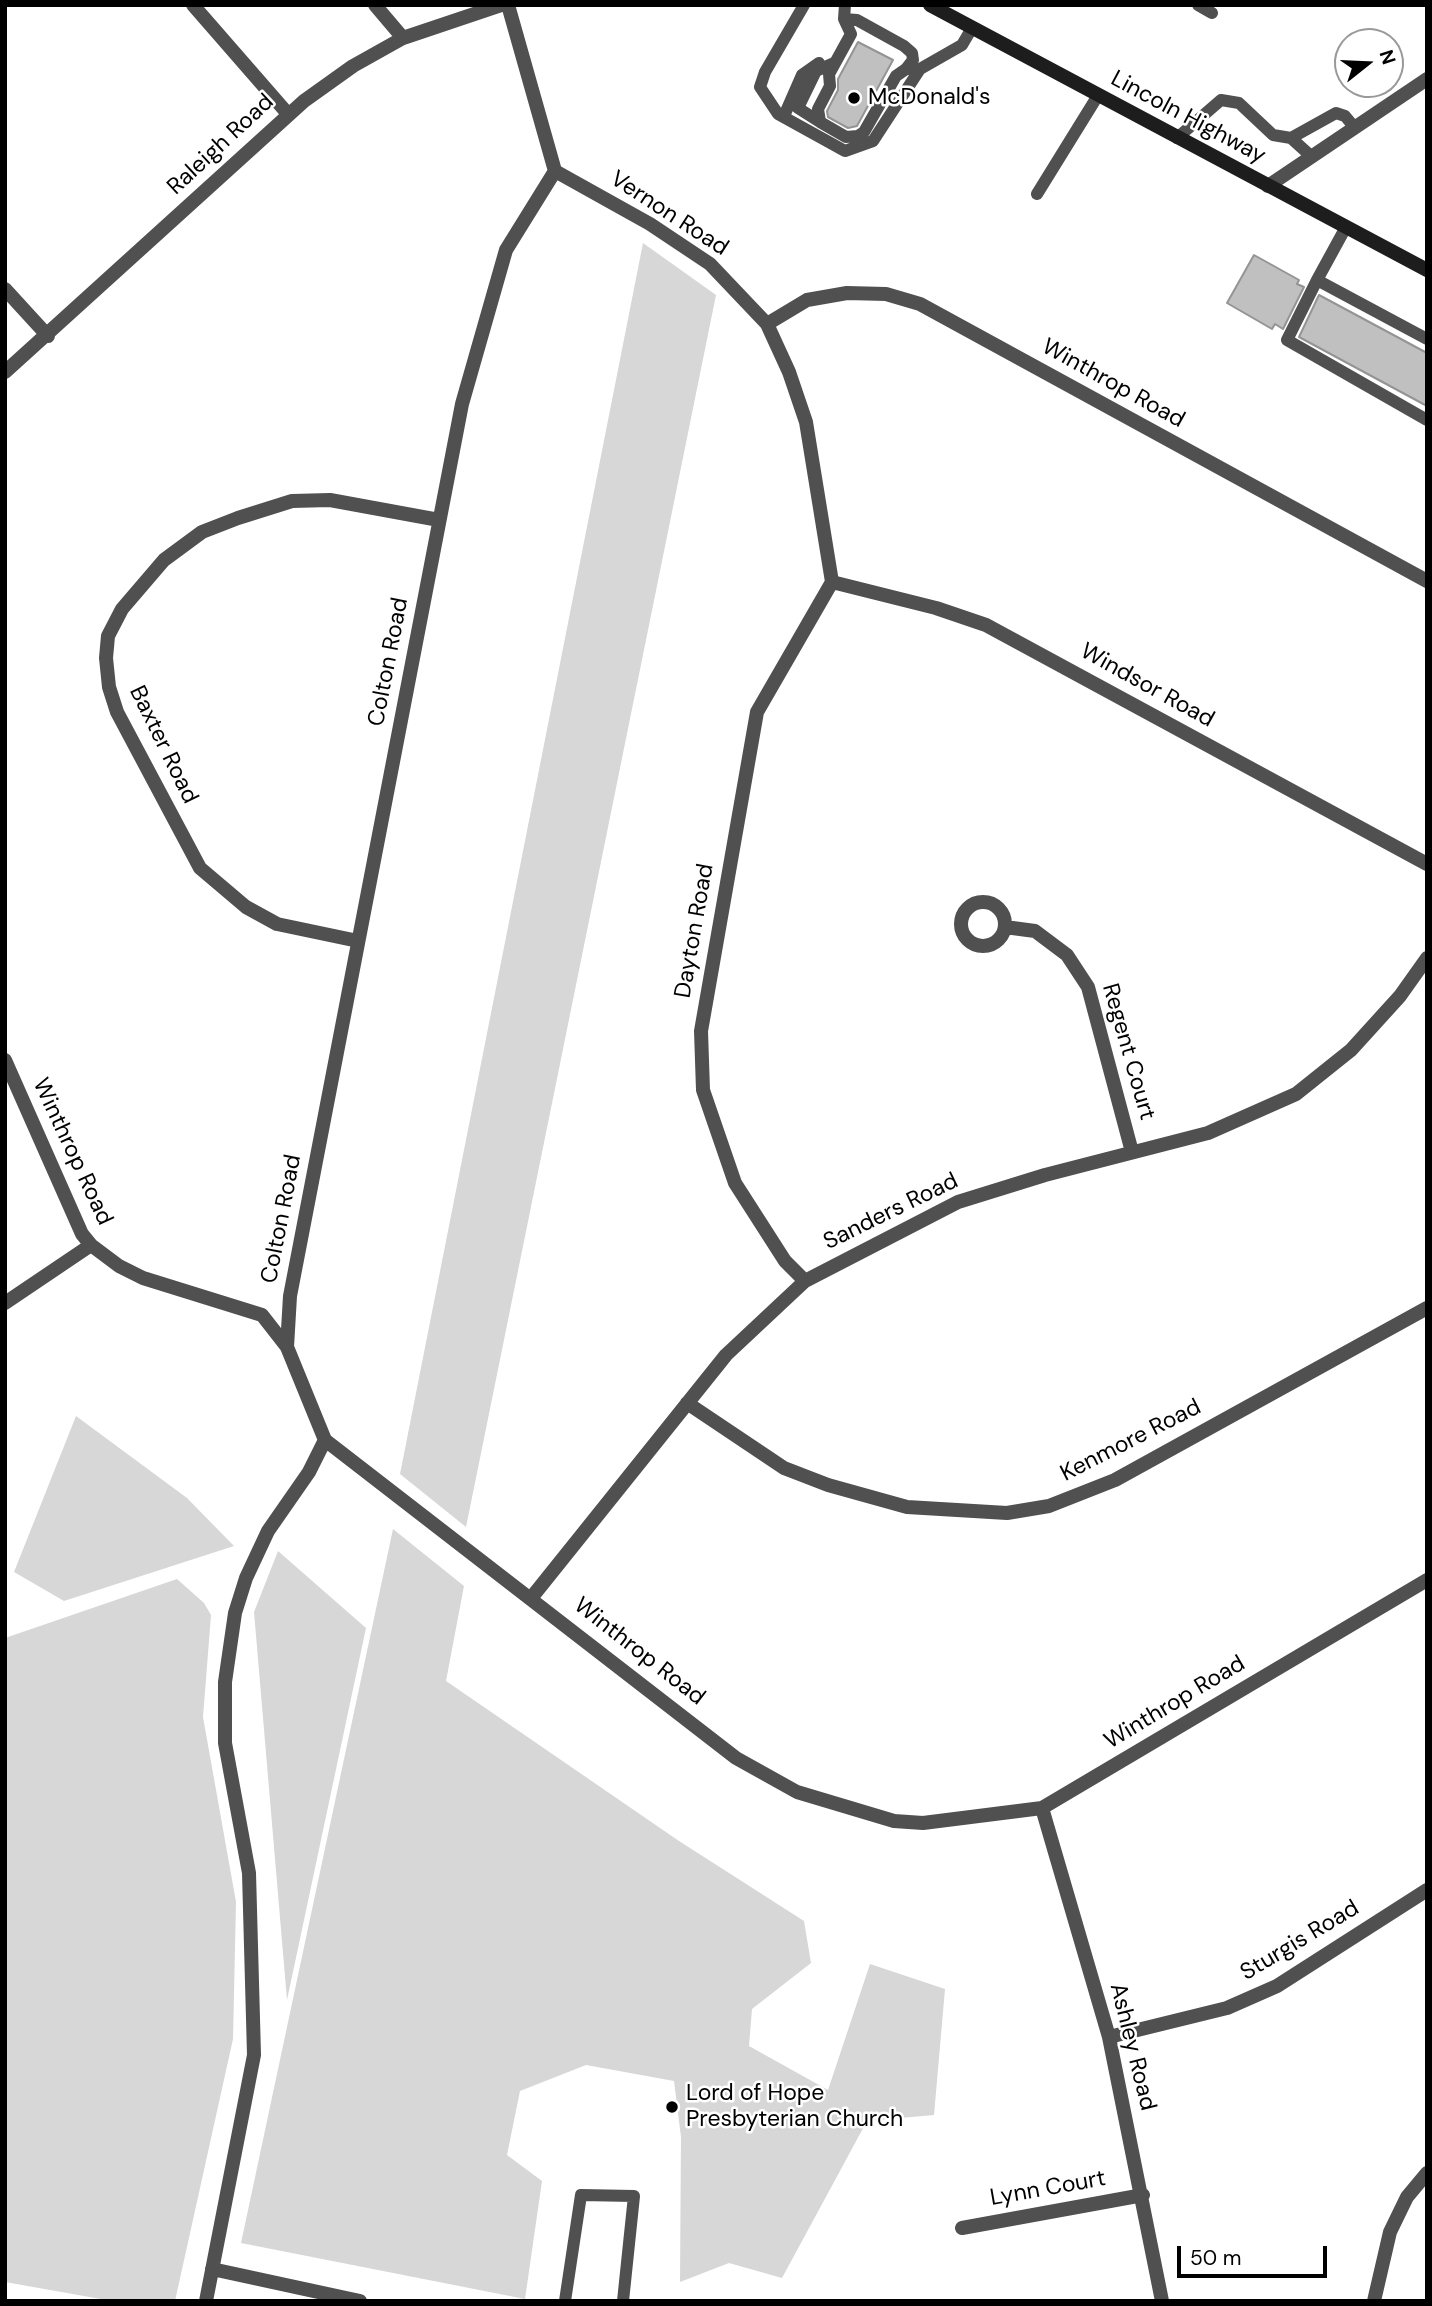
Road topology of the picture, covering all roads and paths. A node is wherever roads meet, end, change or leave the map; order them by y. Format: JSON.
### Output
{"nodes":[{"id":1,"x":193,"y":5,"type":"edge"},
{"id":2,"x":375,"y":5,"type":"edge"},
{"id":3,"x":501,"y":5,"type":"edge"},
{"id":4,"x":508,"y":5,"type":"edge"},
{"id":5,"x":804,"y":5,"type":"edge"},
{"id":6,"x":930,"y":5,"type":"edge"},
{"id":7,"x":1198,"y":5,"type":"edge"},
{"id":8,"x":845,"y":12,"type":"edge"},
{"id":9,"x":1212,"y":13,"type":"dead end"},
{"id":10,"x":972,"y":28,"type":"junction"},
{"id":11,"x":402,"y":38,"type":"junction"},
{"id":12,"x":834,"y":63,"type":"junction"},
{"id":13,"x":906,"y":69,"type":"junction"},
{"id":14,"x":920,"y":69,"type":"junction"},
{"id":15,"x":1427,"y":79,"type":"edge"},
{"id":16,"x":1097,"y":97,"type":"junction"},
{"id":17,"x":288,"y":114,"type":"junction"},
{"id":18,"x":784,"y":116,"type":"junction"},
{"id":19,"x":820,"y":122,"type":"junction"},
{"id":20,"x":1355,"y":128,"type":"junction"},
{"id":21,"x":1177,"y":138,"type":"junction"},
{"id":22,"x":1292,"y":138,"type":"junction"},
{"id":23,"x":1311,"y":157,"type":"junction"},
{"id":24,"x":555,"y":171,"type":"junction"},
{"id":25,"x":1268,"y":186,"type":"junction"},
{"id":26,"x":1037,"y":194,"type":"dead end"},
{"id":27,"x":1346,"y":227,"type":"junction"},
{"id":28,"x":1427,"y":270,"type":"edge"},
{"id":29,"x":1317,"y":280,"type":"junction"},
{"id":30,"x":5,"y":289,"type":"edge"},
{"id":31,"x":767,"y":324,"type":"junction"},
{"id":32,"x":48,"y":335,"type":"junction"},
{"id":33,"x":1427,"y":339,"type":"edge"},
{"id":34,"x":5,"y":372,"type":"edge"},
{"id":35,"x":1427,"y":420,"type":"edge"},
{"id":36,"x":439,"y":520,"type":"junction"},
{"id":37,"x":1427,"y":581,"type":"edge"},
{"id":38,"x":832,"y":582,"type":"junction"},
{"id":39,"x":1427,"y":864,"type":"edge"},
{"id":40,"x":1005,"y":927,"type":"dead end"},
{"id":41,"x":358,"y":941,"type":"junction"},
{"id":42,"x":1427,"y":958,"type":"edge"},
{"id":43,"x":5,"y":1060,"type":"edge"},
{"id":44,"x":1132,"y":1152,"type":"junction"},
{"id":45,"x":90,"y":1245,"type":"junction"},
{"id":46,"x":805,"y":1281,"type":"junction"},
{"id":47,"x":5,"y":1303,"type":"edge"},
{"id":48,"x":1427,"y":1308,"type":"edge"},
{"id":49,"x":287,"y":1347,"type":"junction"},
{"id":50,"x":687,"y":1403,"type":"junction"},
{"id":51,"x":325,"y":1440,"type":"junction"},
{"id":52,"x":1427,"y":1580,"type":"edge"},
{"id":53,"x":532,"y":1597,"type":"junction"},
{"id":54,"x":1042,"y":1808,"type":"junction"},
{"id":55,"x":1427,"y":1890,"type":"edge"},
{"id":56,"x":1109,"y":2037,"type":"junction"},
{"id":57,"x":1427,"y":2173,"type":"edge"},
{"id":58,"x":1143,"y":2194,"type":"junction"},
{"id":59,"x":962,"y":2228,"type":"dead end"},
{"id":60,"x":212,"y":2269,"type":"junction"},
{"id":61,"x":206,"y":2301,"type":"edge"},
{"id":62,"x":360,"y":2301,"type":"edge"},
{"id":63,"x":565,"y":2301,"type":"edge"},
{"id":64,"x":623,"y":2301,"type":"edge"},
{"id":65,"x":1162,"y":2301,"type":"edge"},
{"id":66,"x":1374,"y":2301,"type":"edge"}],
"edges":[{"from":1,"to":17,"type":"street"},
{"from":2,"to":11,"type":"street"},
{"from":3,"to":11,"type":"street","name":"Raleigh Road"},
{"from":4,"to":24,"type":"street"},
{"from":5,"to":18,"type":"lane"},
{"from":6,"to":10,"type":"main road","name":"Lincoln Highway"},
{"from":7,"to":9,"type":"lane"},
{"from":8,"to":12,"type":"lane"},
{"from":8,"to":13,"type":"lane"},
{"from":10,"to":14,"type":"lane"},
{"from":10,"to":16,"type":"main road","name":"Lincoln Highway"},
{"from":11,"to":17,"type":"street","name":"Raleigh Road"},
{"from":12,"to":18,"type":"lane"},
{"from":12,"to":19,"type":"lane"},
{"from":12,"to":19,"type":"lane"},
{"from":13,"to":14,"type":"lane"},
{"from":13,"to":19,"type":"lane"},
{"from":14,"to":18,"type":"lane"},
{"from":15,"to":20,"type":"street"},
{"from":16,"to":21,"type":"main road","name":"Lincoln Highway"},
{"from":16,"to":26,"type":"lane"},
{"from":17,"to":32,"type":"street","name":"Raleigh Road"},
{"from":20,"to":22,"type":"lane"},
{"from":20,"to":23,"type":"street"},
{"from":21,"to":22,"type":"lane"},
{"from":21,"to":25,"type":"main road","name":"Lincoln Highway"},
{"from":22,"to":23,"type":"lane"},
{"from":23,"to":25,"type":"street"},
{"from":24,"to":31,"type":"street","name":"Vernon Road"},
{"from":24,"to":36,"type":"street","name":"Colton Road"},
{"from":25,"to":27,"type":"main road","name":"Lincoln Highway"},
{"from":27,"to":28,"type":"main road","name":"Lincoln Highway"},
{"from":27,"to":29,"type":"lane"},
{"from":29,"to":33,"type":"lane"},
{"from":29,"to":35,"type":"lane"},
{"from":30,"to":32,"type":"street"},
{"from":31,"to":37,"type":"street","name":"Winthrop Road"},
{"from":31,"to":38,"type":"street","name":"Vernon Road"},
{"from":32,"to":34,"type":"street","name":"Raleigh Road"},
{"from":36,"to":41,"type":"street","name":"Colton Road"},
{"from":36,"to":41,"type":"street","name":"Baxter Road"},
{"from":38,"to":39,"type":"street","name":"Windsor Road"},
{"from":38,"to":46,"type":"street","name":"Dayton Road"},
{"from":40,"to":44,"type":"street","name":"Regent Court"},
{"from":41,"to":49,"type":"street","name":"Colton Road"},
{"from":42,"to":44,"type":"street","name":"Sanders Road"},
{"from":43,"to":45,"type":"street","name":"Winthrop Road"},
{"from":44,"to":46,"type":"street","name":"Sanders Road"},
{"from":45,"to":47,"type":"street"},
{"from":45,"to":49,"type":"street","name":"Winthrop Road"},
{"from":46,"to":50,"type":"street","name":"Sanders Road"},
{"from":48,"to":50,"type":"street","name":"Kenmore Road"},
{"from":49,"to":51,"type":"street","name":"Winthrop Road"},
{"from":50,"to":53,"type":"street","name":"Sanders Road"},
{"from":51,"to":53,"type":"street","name":"Winthrop Road"},
{"from":51,"to":60,"type":"street"},
{"from":52,"to":54,"type":"street","name":"Winthrop Road"},
{"from":53,"to":54,"type":"street","name":"Winthrop Road"},
{"from":54,"to":56,"type":"street","name":"Ashley Road"},
{"from":55,"to":56,"type":"street","name":"Sturgis Road"},
{"from":56,"to":58,"type":"street","name":"Ashley Road"},
{"from":57,"to":66,"type":"street"},
{"from":58,"to":59,"type":"street","name":"Lynn Court"},
{"from":58,"to":65,"type":"street","name":"Ashley Road"},
{"from":60,"to":61,"type":"street"},
{"from":60,"to":62,"type":"street"},
{"from":63,"to":64,"type":"lane"}]}
